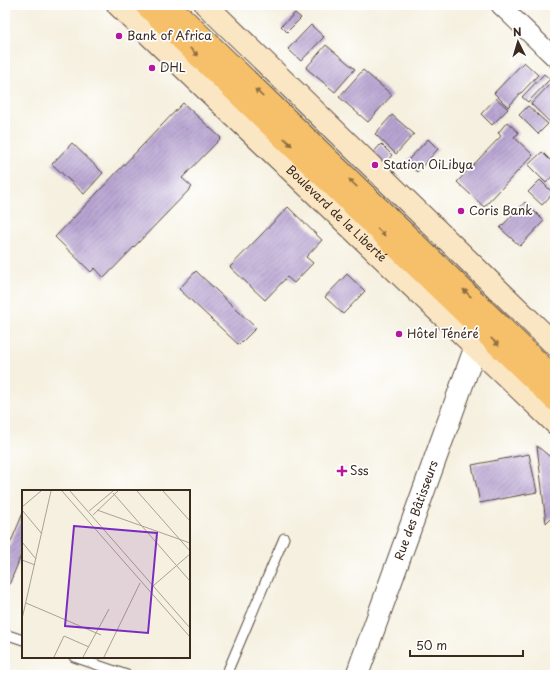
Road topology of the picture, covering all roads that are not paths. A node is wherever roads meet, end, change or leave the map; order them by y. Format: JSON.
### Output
{"nodes":[{"id":1,"x":118,"y":5,"type":"edge"},
{"id":2,"x":146,"y":5,"type":"edge"},
{"id":3,"x":168,"y":5,"type":"edge"},
{"id":4,"x":206,"y":5,"type":"edge"},
{"id":5,"x":500,"y":5,"type":"edge"},
{"id":6,"x":555,"y":58,"type":"edge"},
{"id":7,"x":555,"y":345,"type":"edge"},
{"id":8,"x":476,"y":346,"type":"junction"},
{"id":9,"x":555,"y":379,"type":"edge"},
{"id":10,"x":555,"y":400,"type":"edge"},
{"id":11,"x":555,"y":423,"type":"edge"},
{"id":12,"x":284,"y":538,"type":"dead end"},
{"id":13,"x":5,"y":634,"type":"edge"},
{"id":14,"x":22,"y":640,"type":"edge"},
{"id":15,"x":77,"y":658,"type":"edge"},
{"id":16,"x":127,"y":675,"type":"edge"},
{"id":17,"x":226,"y":675,"type":"edge"},
{"id":18,"x":357,"y":675,"type":"edge"}],
"edges":[{"from":1,"to":8,"type":"main road","name":"Boulevard de la Liberté"},
{"from":2,"to":10,"type":"highway","name":"Boulevard de la Liberté","one_way":true},
{"from":9,"to":3,"type":"highway","one_way":true},
{"from":4,"to":7,"type":"main road"},
{"from":5,"to":6,"type":"street"},
{"from":8,"to":11,"type":"main road","name":"Boulevard de la Liberté"},
{"from":8,"to":18,"type":"street","name":"Rue des Bâtisseurs"},
{"from":12,"to":17,"type":"lane"},
{"from":13,"to":14,"type":"lane"},
{"from":15,"to":16,"type":"lane"}]}
